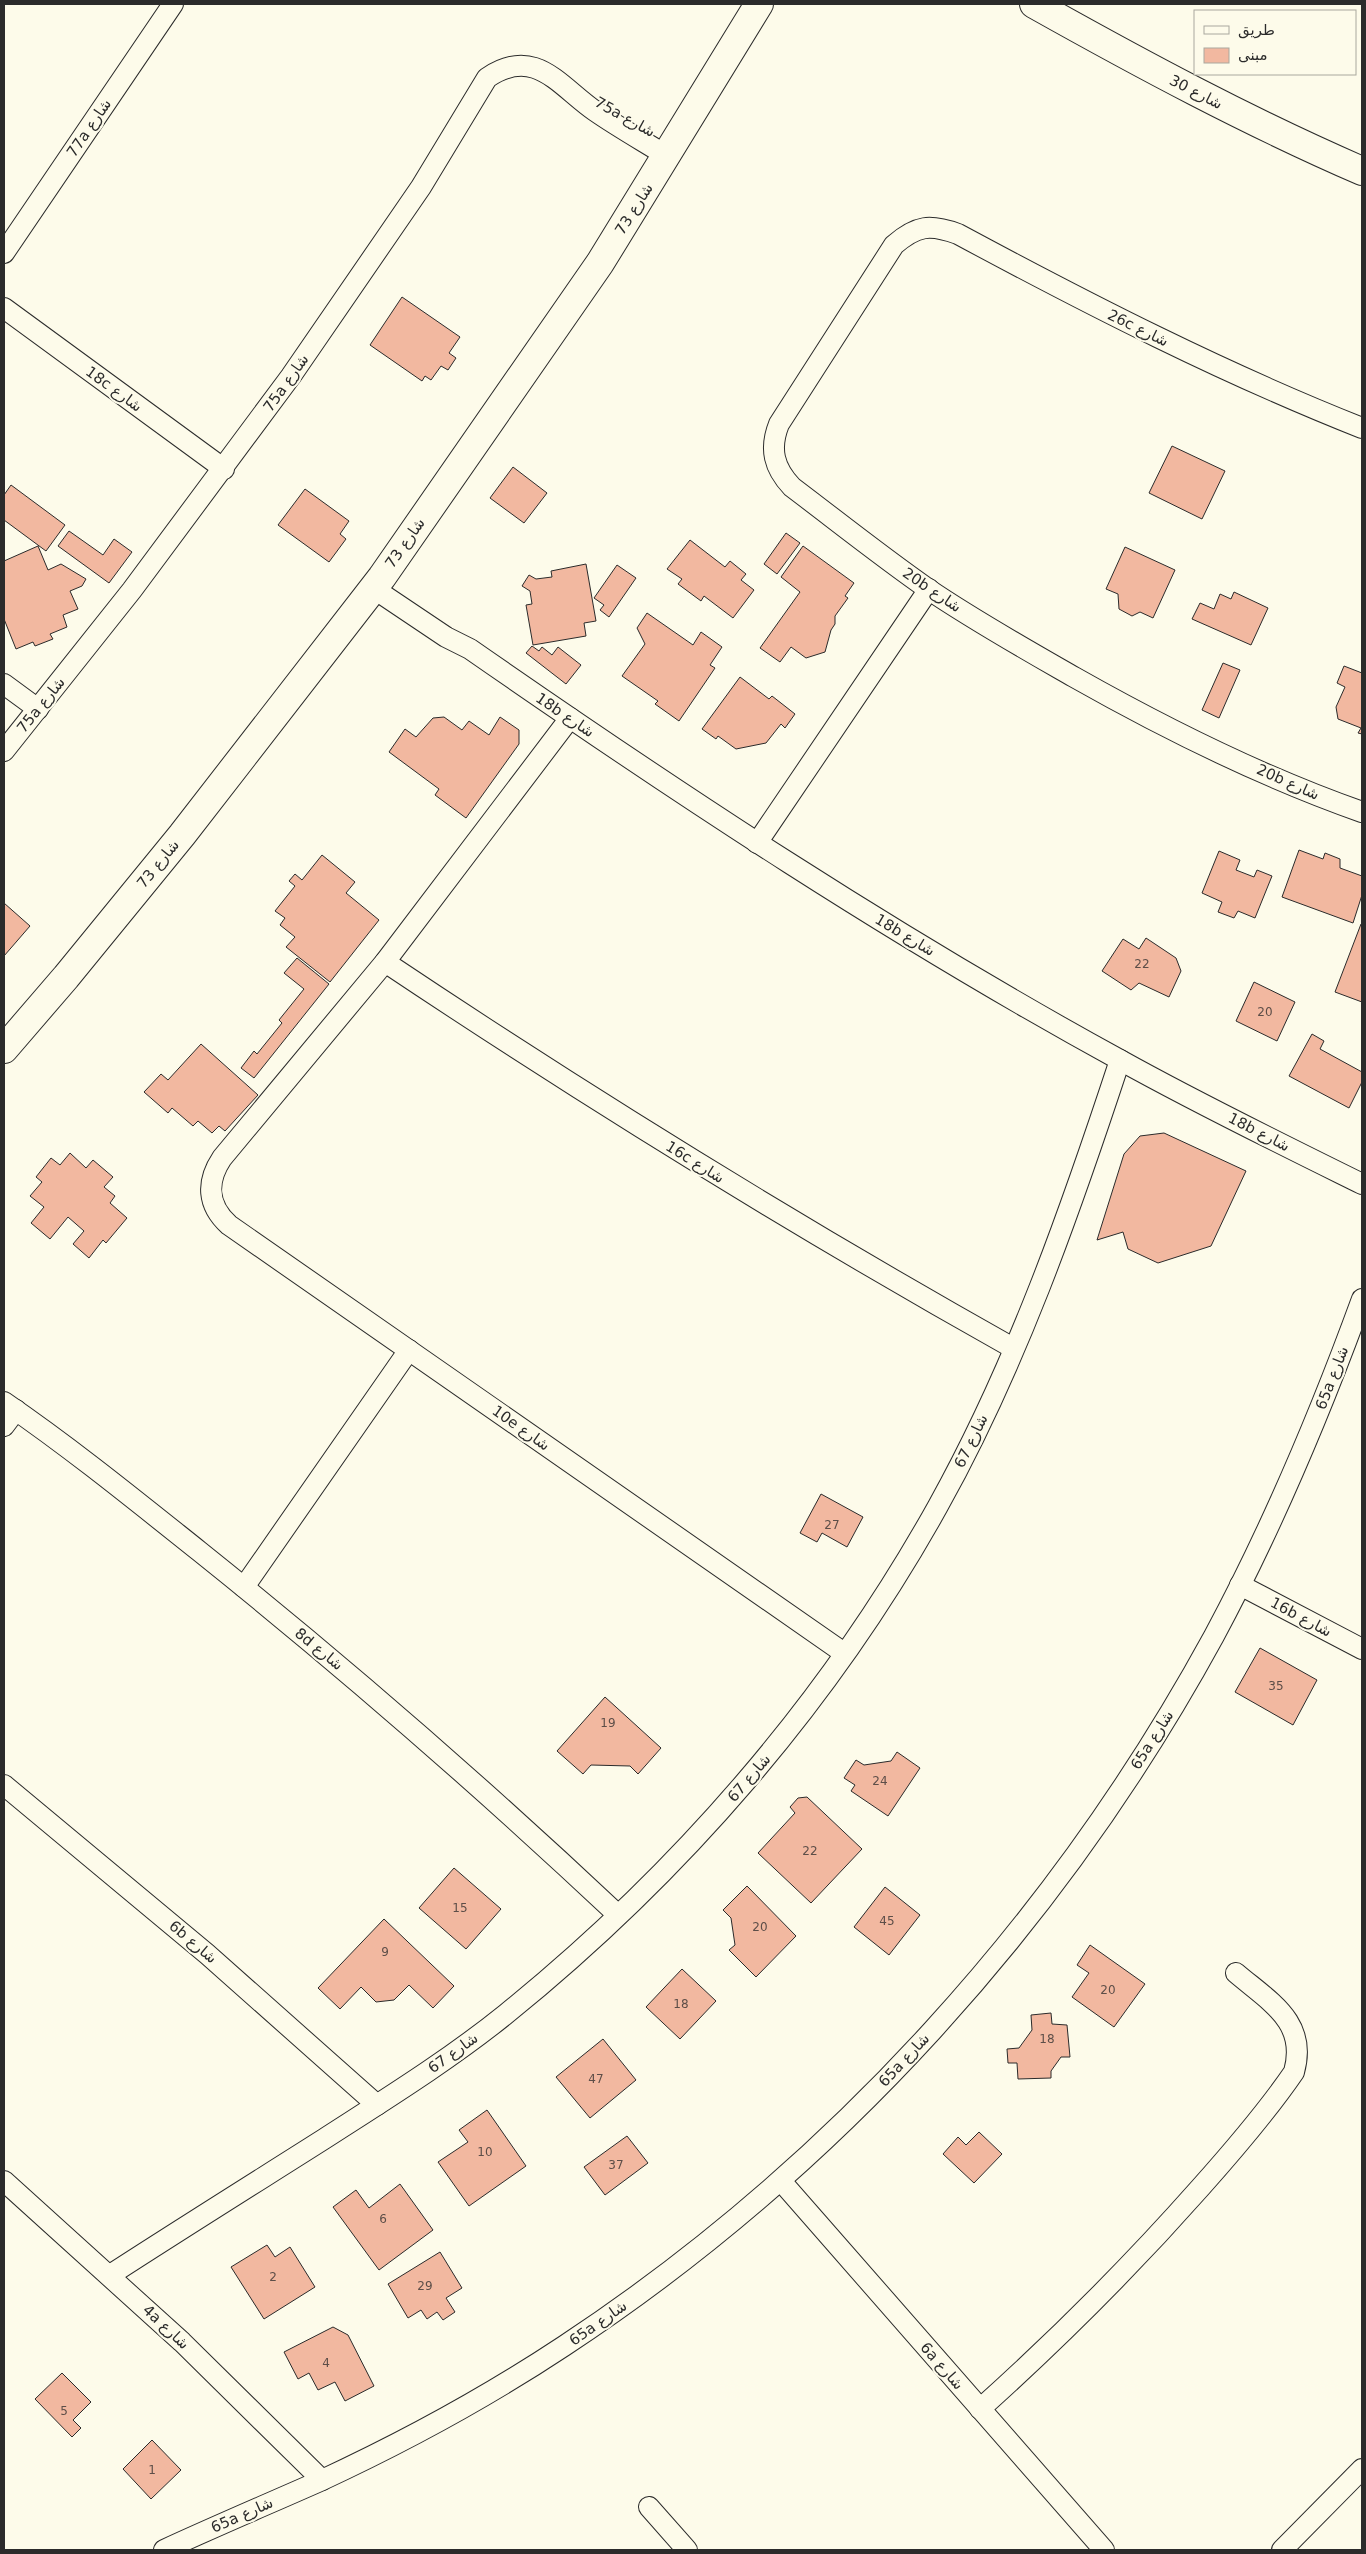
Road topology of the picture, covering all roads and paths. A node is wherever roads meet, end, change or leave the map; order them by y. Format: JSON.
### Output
{"nodes":[{"id":1,"x":173,"y":4,"type":"edge"},
{"id":2,"x":759,"y":4,"type":"edge"},
{"id":3,"x":1034,"y":4,"type":"edge"},
{"id":4,"x":671,"y":150,"type":"junction"},
{"id":5,"x":1362,"y":170,"type":"edge"},
{"id":6,"x":917,"y":228,"type":"joint"},
{"id":7,"x":4,"y":252,"type":"edge"},
{"id":8,"x":4,"y":308,"type":"edge"},
{"id":9,"x":1362,"y":428,"type":"edge"},
{"id":10,"x":224,"y":469,"type":"junction"},
{"id":11,"x":378,"y":583,"type":"junction"},
{"id":12,"x":928,"y":589,"type":"junction"},
{"id":13,"x":4,"y":684,"type":"edge"},
{"id":14,"x":38,"y":709,"type":"junction"},
{"id":15,"x":570,"y":718,"type":"junction"},
{"id":16,"x":4,"y":751,"type":"edge"},
{"id":17,"x":1362,"y":812,"type":"edge"},
{"id":18,"x":757,"y":843,"type":"junction"},
{"id":19,"x":385,"y":962,"type":"junction"},
{"id":20,"x":4,"y":1049,"type":"edge"},
{"id":21,"x":1120,"y":1060,"type":"junction"},
{"id":22,"x":1362,"y":1184,"type":"edge"},
{"id":23,"x":1362,"y":1299,"type":"edge"},
{"id":24,"x":1013,"y":1348,"type":"junction"},
{"id":25,"x":409,"y":1350,"type":"junction"},
{"id":26,"x":10,"y":1406,"type":"edge"},
{"id":27,"x":4,"y":1426,"type":"edge"},
{"id":28,"x":1240,"y":1585,"type":"junction"},
{"id":29,"x":244,"y":1587,"type":"junction"},
{"id":30,"x":1362,"y":1649,"type":"edge"},
{"id":31,"x":844,"y":1653,"type":"junction"},
{"id":32,"x":4,"y":1785,"type":"edge"},
{"id":33,"x":618,"y":1915,"type":"junction"},
{"id":34,"x":1236,"y":1973,"type":"dead end"},
{"id":35,"x":377,"y":2105,"type":"junction"},
{"id":36,"x":4,"y":2181,"type":"edge"},
{"id":37,"x":781,"y":2181,"type":"junction"},
{"id":38,"x":110,"y":2275,"type":"junction"},
{"id":39,"x":980,"y":2410,"type":"junction"},
{"id":40,"x":1362,"y":2469,"type":"edge"},
{"id":41,"x":322,"y":2480,"type":"junction"},
{"id":42,"x":649,"y":2508,"type":"dead end"},
{"id":43,"x":164,"y":2550,"type":"edge"},
{"id":44,"x":687,"y":2550,"type":"edge"},
{"id":45,"x":1104,"y":2550,"type":"edge"},
{"id":46,"x":1282,"y":2550,"type":"edge"}],
"edges":[{"from":1,"to":7,"type":"street","name":"77a شارع"},
{"from":2,"to":4,"type":"street","name":"شارع 73"},
{"from":3,"to":5,"type":"street","name":"شارع 30"},
{"from":4,"to":10,"type":"street","name":"75a شارع"},
{"from":4,"to":11,"type":"street","name":"شارع 73"},
{"from":6,"to":9,"type":"street","name":"26c شارع"},
{"from":6,"to":12,"type":"street","name":"20b شارع"},
{"from":8,"to":10,"type":"street","name":"18c شارع"},
{"from":10,"to":14,"type":"street","name":"75a شارع"},
{"from":11,"to":15,"type":"street","name":"18b شارع"},
{"from":11,"to":20,"type":"street","name":"شارع 73"},
{"from":12,"to":17,"type":"street","name":"20b شارع"},
{"from":12,"to":18,"type":"street"},
{"from":13,"to":14,"type":"street"},
{"from":14,"to":16,"type":"street","name":"75a شارع"},
{"from":15,"to":18,"type":"street","name":"18b شارع"},
{"from":15,"to":19,"type":"street"},
{"from":18,"to":21,"type":"street","name":"18b شارع"},
{"from":19,"to":24,"type":"street","name":"16c شارع"},
{"from":19,"to":25,"type":"street","name":"10e شارع"},
{"from":21,"to":22,"type":"street","name":"18b شارع"},
{"from":21,"to":24,"type":"street","name":"شارع 67"},
{"from":23,"to":28,"type":"street","name":"65a شارع"},
{"from":24,"to":31,"type":"street","name":"شارع 67"},
{"from":25,"to":29,"type":"street"},
{"from":25,"to":31,"type":"street","name":"10e شارع"},
{"from":26,"to":27,"type":"street"},
{"from":26,"to":29,"type":"street","name":"8d شارع"},
{"from":28,"to":30,"type":"street","name":"16b شارع"},
{"from":28,"to":37,"type":"street","name":"65a شارع"},
{"from":29,"to":33,"type":"street","name":"8d شارع"},
{"from":31,"to":33,"type":"street","name":"شارع 67"},
{"from":32,"to":35,"type":"street","name":"6b شارع"},
{"from":33,"to":35,"type":"street","name":"شارع 67"},
{"from":34,"to":39,"type":"street"},
{"from":35,"to":38,"type":"street","name":"شارع 67"},
{"from":36,"to":38,"type":"street","name":"4a شارع"},
{"from":37,"to":39,"type":"street","name":"6a شارع"},
{"from":37,"to":41,"type":"street","name":"65a شارع"},
{"from":38,"to":41,"type":"street","name":"4a شارع"},
{"from":39,"to":45,"type":"street","name":"6a شارع"},
{"from":40,"to":46,"type":"street"},
{"from":41,"to":43,"type":"street","name":"65a شارع"},
{"from":42,"to":44,"type":"street"}]}
